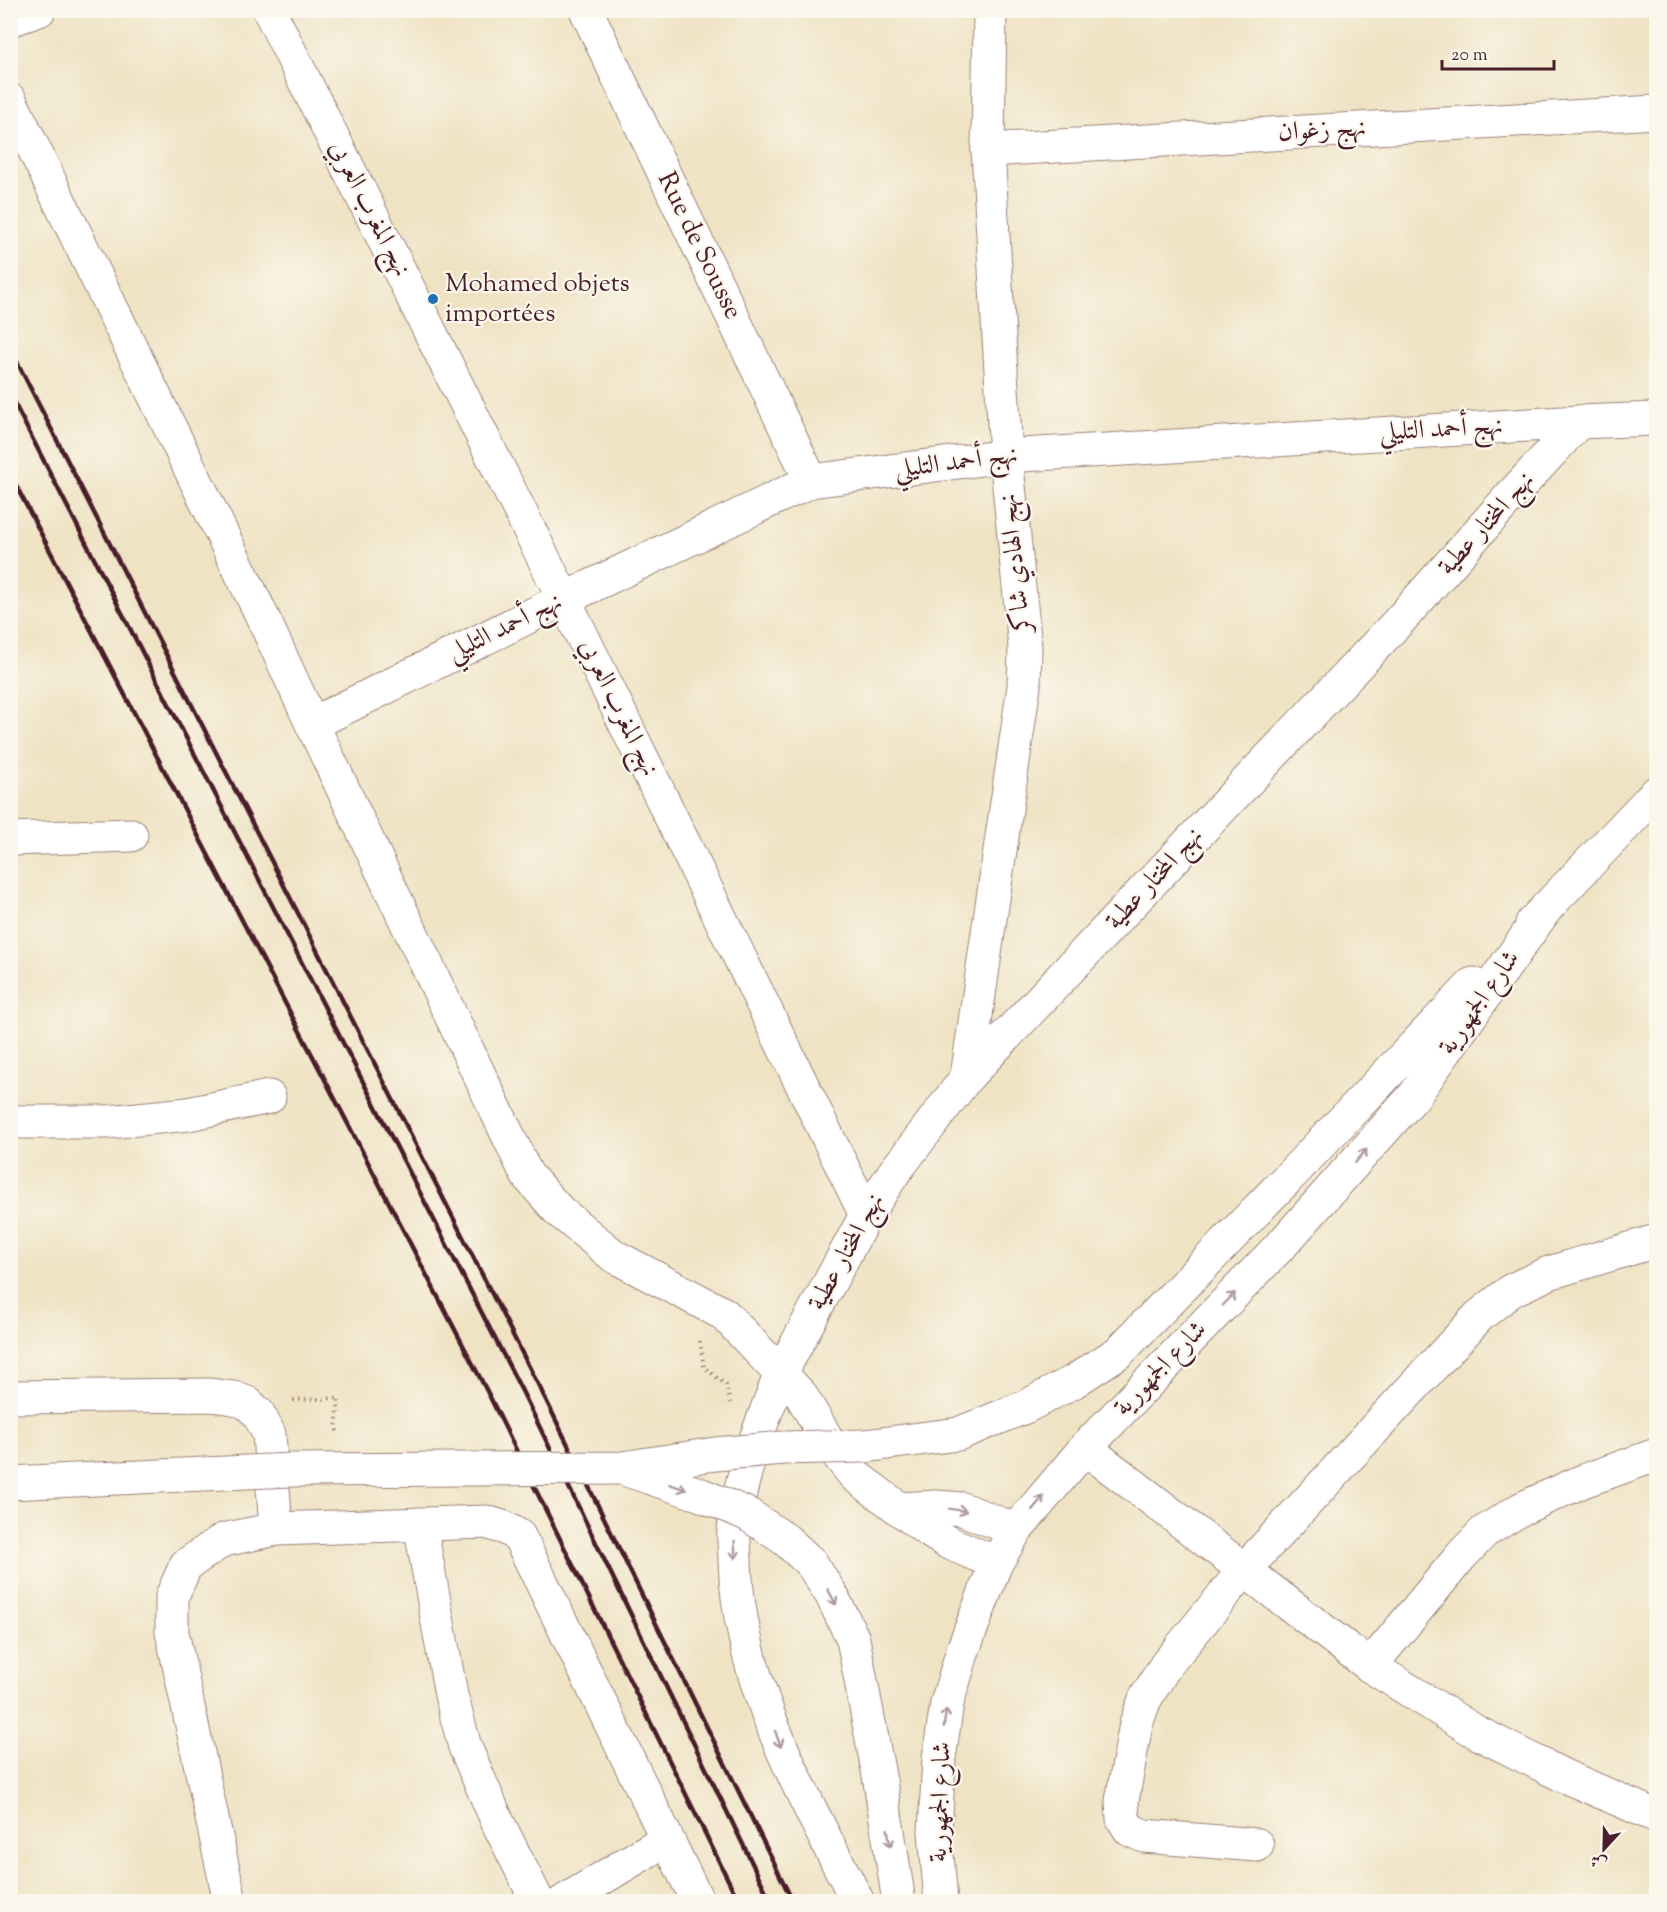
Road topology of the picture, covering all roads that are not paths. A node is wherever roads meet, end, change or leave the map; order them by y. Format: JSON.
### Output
{"nodes":[{"id":1,"x":39,"y":10,"type":"edge"},
{"id":2,"x":269,"y":10,"type":"edge"},
{"id":3,"x":586,"y":10,"type":"edge"},
{"id":4,"x":990,"y":10,"type":"edge"},
{"id":5,"x":10,"y":20,"type":"edge"},
{"id":6,"x":10,"y":100,"type":"edge"},
{"id":7,"x":1656,"y":112,"type":"edge"},
{"id":8,"x":988,"y":150,"type":"junction"},
{"id":9,"x":1656,"y":419,"type":"edge"},
{"id":10,"x":1580,"y":422,"type":"junction"},
{"id":11,"x":1006,"y":456,"type":"junction"},
{"id":12,"x":811,"y":481,"type":"junction"},
{"id":13,"x":564,"y":599,"type":"junction"},
{"id":14,"x":312,"y":724,"type":"junction"},
{"id":15,"x":1656,"y":793,"type":"edge"},
{"id":16,"x":131,"y":835,"type":"dead end"},
{"id":17,"x":10,"y":839,"type":"edge"},
{"id":18,"x":1547,"y":907,"type":"junction"},
{"id":19,"x":967,"y":1077,"type":"junction"},
{"id":20,"x":269,"y":1097,"type":"dead end"},
{"id":21,"x":10,"y":1122,"type":"edge"},
{"id":22,"x":866,"y":1215,"type":"junction"},
{"id":23,"x":1656,"y":1241,"type":"edge"},
{"id":24,"x":781,"y":1372,"type":"junction"},
{"id":25,"x":10,"y":1397,"type":"edge"},
{"id":26,"x":1085,"y":1448,"type":"junction"},
{"id":27,"x":1656,"y":1455,"type":"edge"},
{"id":28,"x":622,"y":1468,"type":"junction"},
{"id":29,"x":10,"y":1483,"type":"edge"},
{"id":30,"x":900,"y":1509,"type":"junction"},
{"id":31,"x":420,"y":1524,"type":"junction"},
{"id":32,"x":276,"y":1529,"type":"junction"},
{"id":33,"x":1016,"y":1530,"type":"junction"},
{"id":34,"x":996,"y":1563,"type":"junction"},
{"id":35,"x":1245,"y":1569,"type":"junction"},
{"id":36,"x":1370,"y":1666,"type":"junction"},
{"id":37,"x":1656,"y":1816,"type":"edge"},
{"id":38,"x":668,"y":1839,"type":"junction"},
{"id":39,"x":1257,"y":1845,"type":"dead end"},
{"id":40,"x":230,"y":1902,"type":"edge"},
{"id":41,"x":538,"y":1902,"type":"edge"},
{"id":42,"x":563,"y":1902,"type":"edge"},
{"id":43,"x":698,"y":1902,"type":"edge"},
{"id":44,"x":858,"y":1902,"type":"edge"},
{"id":45,"x":899,"y":1902,"type":"edge"},
{"id":46,"x":942,"y":1902,"type":"edge"}],
"edges":[{"from":1,"to":5,"type":"street"},
{"from":2,"to":13,"type":"street","name":"نهج المغرب العربي"},
{"from":3,"to":12,"type":"street","name":"Rue de Sousse"},
{"from":4,"to":8,"type":"street","name":"نهج الهادي شاكر"},
{"from":6,"to":14,"type":"street"},
{"from":7,"to":8,"type":"street","name":"نهج زغوان"},
{"from":8,"to":11,"type":"street","name":"نهج الهادي شاكر"},
{"from":9,"to":10,"type":"street","name":"نهج أحمد التليلي"},
{"from":10,"to":11,"type":"street","name":"نهج أحمد التليلي"},
{"from":10,"to":19,"type":"street","name":"نهج المختار عطية"},
{"from":11,"to":12,"type":"street","name":"نهج أحمد التليلي"},
{"from":11,"to":19,"type":"street","name":"نهج الهادي شاكر"},
{"from":12,"to":13,"type":"street","name":"نهج أحمد التليلي"},
{"from":13,"to":14,"type":"street","name":"نهج أحمد التليلي"},
{"from":13,"to":22,"type":"street","name":"نهج المغرب العربي"},
{"from":14,"to":24,"type":"street"},
{"from":15,"to":18,"type":"street"},
{"from":16,"to":17,"type":"street"},
{"from":26,"to":18,"type":"street","name":"شارع الجمهورية","one_way":true},
{"from":18,"to":28,"type":"street","bridge":true},
{"from":19,"to":22,"type":"street","name":"نهج المختار عطية"},
{"from":20,"to":21,"type":"street"},
{"from":22,"to":24,"type":"street","name":"نهج المختار عطية"},
{"from":23,"to":35,"type":"street"},
{"from":24,"to":30,"type":"street"},
{"from":24,"to":44,"type":"street","name":"نهج المختار عطية","one_way":true},
{"from":25,"to":32,"type":"street"},
{"from":33,"to":26,"type":"street","name":"شارع الجمهورية","one_way":true},
{"from":26,"to":35,"type":"street"},
{"from":27,"to":36,"type":"street"},
{"from":28,"to":29,"type":"street","bridge":true},
{"from":28,"to":45,"type":"street","one_way":true,"bridge":true},
{"from":30,"to":33,"type":"street","one_way":true},
{"from":30,"to":34,"type":"street"},
{"from":31,"to":32,"type":"street"},
{"from":31,"to":38,"type":"street"},
{"from":31,"to":41,"type":"street"},
{"from":32,"to":40,"type":"street"},
{"from":33,"to":34,"type":"street","name":"شارع الجمهورية"},
{"from":46,"to":34,"type":"street","name":"شارع الجمهورية","one_way":true},
{"from":35,"to":36,"type":"street"},
{"from":35,"to":39,"type":"street"},
{"from":36,"to":37,"type":"street"},
{"from":38,"to":42,"type":"street"},
{"from":38,"to":43,"type":"street"}]}
